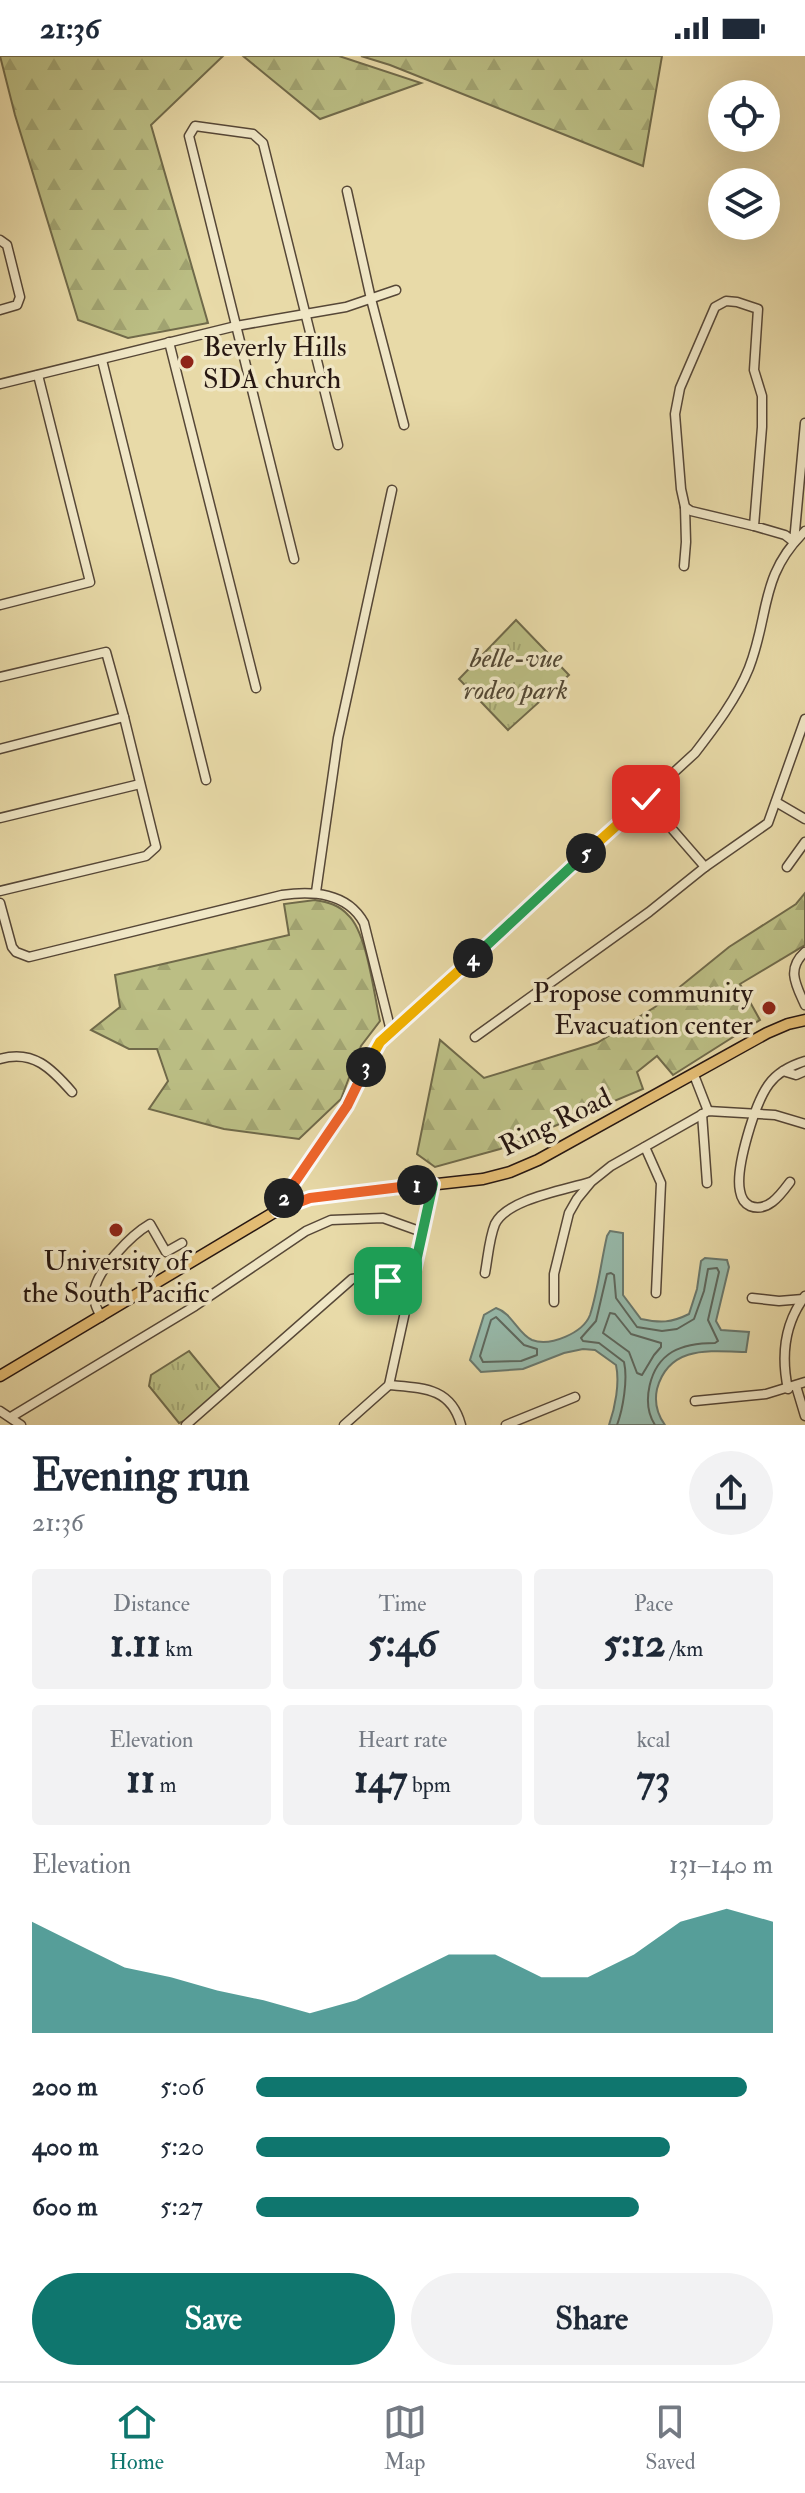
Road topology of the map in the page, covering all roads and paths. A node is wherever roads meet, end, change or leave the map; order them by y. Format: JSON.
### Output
{"nodes":[{"id":1,"x":347,"y":191,"type":"dead end"},
{"id":2,"x":0,"y":240,"type":"edge"},
{"id":3,"x":396,"y":290,"type":"dead end"},
{"id":4,"x":371,"y":299,"type":"junction"},
{"id":5,"x":0,"y":310,"type":"edge"},
{"id":6,"x":305,"y":314,"type":"junction"},
{"id":7,"x":236,"y":326,"type":"junction"},
{"id":8,"x":169,"y":342,"type":"junction"},
{"id":9,"x":102,"y":360,"type":"junction"},
{"id":10,"x":38,"y":375,"type":"junction"},
{"id":11,"x":0,"y":384,"type":"edge"},
{"id":12,"x":805,"y":423,"type":"edge"},
{"id":13,"x":404,"y":425,"type":"dead end"},
{"id":14,"x":338,"y":445,"type":"dead end"},
{"id":15,"x":392,"y":490,"type":"dead end"},
{"id":16,"x":685,"y":507,"type":"junction"},
{"id":17,"x":754,"y":526,"type":"junction"},
{"id":18,"x":805,"y":531,"type":"edge"},
{"id":19,"x":794,"y":542,"type":"junction"},
{"id":20,"x":294,"y":559,"type":"dead end"},
{"id":21,"x":684,"y":566,"type":"dead end"},
{"id":22,"x":0,"y":605,"type":"edge"},
{"id":23,"x":0,"y":677,"type":"edge"},
{"id":24,"x":256,"y":688,"type":"dead end"},
{"id":25,"x":124,"y":717,"type":"junction"},
{"id":26,"x":805,"y":719,"type":"edge"},
{"id":27,"x":0,"y":749,"type":"edge"},
{"id":28,"x":206,"y":780,"type":"dead end"},
{"id":29,"x":140,"y":784,"type":"junction"},
{"id":30,"x":646,"y":799,"type":"junction"},
{"id":31,"x":776,"y":802,"type":"junction"},
{"id":32,"x":0,"y":818,"type":"edge"},
{"id":33,"x":805,"y":819,"type":"edge"},
{"id":34,"x":805,"y":842,"type":"edge"},
{"id":35,"x":705,"y":867,"type":"junction"},
{"id":36,"x":787,"y":867,"type":"dead end"},
{"id":37,"x":0,"y":891,"type":"edge"},
{"id":38,"x":316,"y":892,"type":"junction"},
{"id":39,"x":0,"y":903,"type":"edge"},
{"id":40,"x":805,"y":952,"type":"edge"},
{"id":41,"x":805,"y":1005,"type":"edge"},
{"id":42,"x":805,"y":1020,"type":"edge"},
{"id":43,"x":391,"y":1031,"type":"junction"},
{"id":44,"x":475,"y":1037,"type":"dead end"},
{"id":45,"x":0,"y":1059,"type":"edge"},
{"id":46,"x":805,"y":1061,"type":"edge"},
{"id":47,"x":783,"y":1071,"type":"junction"},
{"id":48,"x":805,"y":1071,"type":"edge"},
{"id":49,"x":694,"y":1075,"type":"junction"},
{"id":50,"x":72,"y":1092,"type":"dead end"},
{"id":51,"x":705,"y":1112,"type":"junction"},
{"id":52,"x":756,"y":1115,"type":"junction"},
{"id":53,"x":805,"y":1124,"type":"edge"},
{"id":54,"x":645,"y":1147,"type":"junction"},
{"id":55,"x":591,"y":1182,"type":"junction"},
{"id":56,"x":790,"y":1182,"type":"dead end"},
{"id":57,"x":707,"y":1183,"type":"dead end"},
{"id":58,"x":433,"y":1184,"type":"junction"},
{"id":59,"x":278,"y":1210,"type":"junction"},
{"id":60,"x":422,"y":1232,"type":"junction"},
{"id":61,"x":182,"y":1243,"type":"dead end"},
{"id":62,"x":485,"y":1273,"type":"dead end"},
{"id":63,"x":656,"y":1293,"type":"dead end"},
{"id":64,"x":409,"y":1294,"type":"junction"},
{"id":65,"x":752,"y":1298,"type":"dead end"},
{"id":66,"x":804,"y":1298,"type":"edge"},
{"id":67,"x":554,"y":1302,"type":"dead end"},
{"id":68,"x":101,"y":1317,"type":"junction"},
{"id":69,"x":0,"y":1375,"type":"edge"},
{"id":70,"x":389,"y":1385,"type":"junction"},
{"id":71,"x":796,"y":1386,"type":"edge"},
{"id":72,"x":575,"y":1397,"type":"dead end"},
{"id":73,"x":695,"y":1401,"type":"dead end"},
{"id":74,"x":0,"y":1411,"type":"edge"},
{"id":75,"x":805,"y":1416,"type":"edge"},
{"id":76,"x":11,"y":1417,"type":"junction"},
{"id":77,"x":21,"y":1425,"type":"edge"},
{"id":78,"x":186,"y":1425,"type":"edge"},
{"id":79,"x":344,"y":1425,"type":"edge"},
{"id":80,"x":461,"y":1425,"type":"edge"},
{"id":81,"x":506,"y":1425,"type":"edge"}],
"edges":[{"from":1,"to":4,"type":"street"},
{"from":2,"to":5,"type":"street"},
{"from":3,"to":4,"type":"street"},
{"from":4,"to":6,"type":"street"},
{"from":4,"to":13,"type":"street"},
{"from":6,"to":7,"type":"street"},
{"from":6,"to":7,"type":"street"},
{"from":6,"to":14,"type":"street"},
{"from":7,"to":8,"type":"street"},
{"from":7,"to":20,"type":"street"},
{"from":8,"to":9,"type":"street"},
{"from":8,"to":24,"type":"street"},
{"from":9,"to":10,"type":"street"},
{"from":9,"to":28,"type":"street"},
{"from":10,"to":11,"type":"street"},
{"from":10,"to":22,"type":"street"},
{"from":12,"to":19,"type":"street"},
{"from":15,"to":38,"type":"street"},
{"from":16,"to":17,"type":"street"},
{"from":16,"to":17,"type":"street"},
{"from":16,"to":21,"type":"street"},
{"from":17,"to":19,"type":"street"},
{"from":18,"to":19,"type":"street"},
{"from":19,"to":30,"type":"street"},
{"from":23,"to":25,"type":"street"},
{"from":25,"to":27,"type":"street"},
{"from":25,"to":29,"type":"street"},
{"from":26,"to":31,"type":"street"},
{"from":29,"to":32,"type":"street"},
{"from":29,"to":37,"type":"street"},
{"from":30,"to":35,"type":"street"},
{"from":30,"to":43,"type":"street"},
{"from":31,"to":33,"type":"street"},
{"from":31,"to":35,"type":"street"},
{"from":34,"to":36,"type":"street"},
{"from":35,"to":44,"type":"street"},
{"from":38,"to":39,"type":"street"},
{"from":38,"to":43,"type":"street"},
{"from":40,"to":41,"type":"street"},
{"from":42,"to":49,"type":"main road","name":"Ring Road"},
{"from":43,"to":59,"type":"street"},
{"from":45,"to":50,"type":"street"},
{"from":46,"to":47,"type":"street"},
{"from":47,"to":48,"type":"street"},
{"from":47,"to":52,"type":"street"},
{"from":49,"to":51,"type":"street"},
{"from":49,"to":58,"type":"main road","name":"Ring Road"},
{"from":51,"to":52,"type":"street"},
{"from":51,"to":54,"type":"street"},
{"from":51,"to":57,"type":"street"},
{"from":52,"to":53,"type":"street"},
{"from":52,"to":56,"type":"street"},
{"from":54,"to":55,"type":"street"},
{"from":54,"to":63,"type":"street"},
{"from":55,"to":62,"type":"street"},
{"from":55,"to":67,"type":"street"},
{"from":58,"to":59,"type":"main road","name":"Ring Road"},
{"from":58,"to":60,"type":"street"},
{"from":59,"to":68,"type":"main road","name":"Ring Road"},
{"from":60,"to":64,"type":"street"},
{"from":60,"to":76,"type":"street"},
{"from":61,"to":68,"type":"street"},
{"from":64,"to":70,"type":"street"},
{"from":64,"to":78,"type":"street"},
{"from":65,"to":66,"type":"street"},
{"from":66,"to":71,"type":"street"},
{"from":68,"to":69,"type":"main road","name":"Ring Road"},
{"from":70,"to":79,"type":"street"},
{"from":70,"to":80,"type":"street"},
{"from":71,"to":73,"type":"street"},
{"from":71,"to":75,"type":"street"},
{"from":72,"to":81,"type":"street"},
{"from":74,"to":76,"type":"street"},
{"from":76,"to":77,"type":"street"}]}
